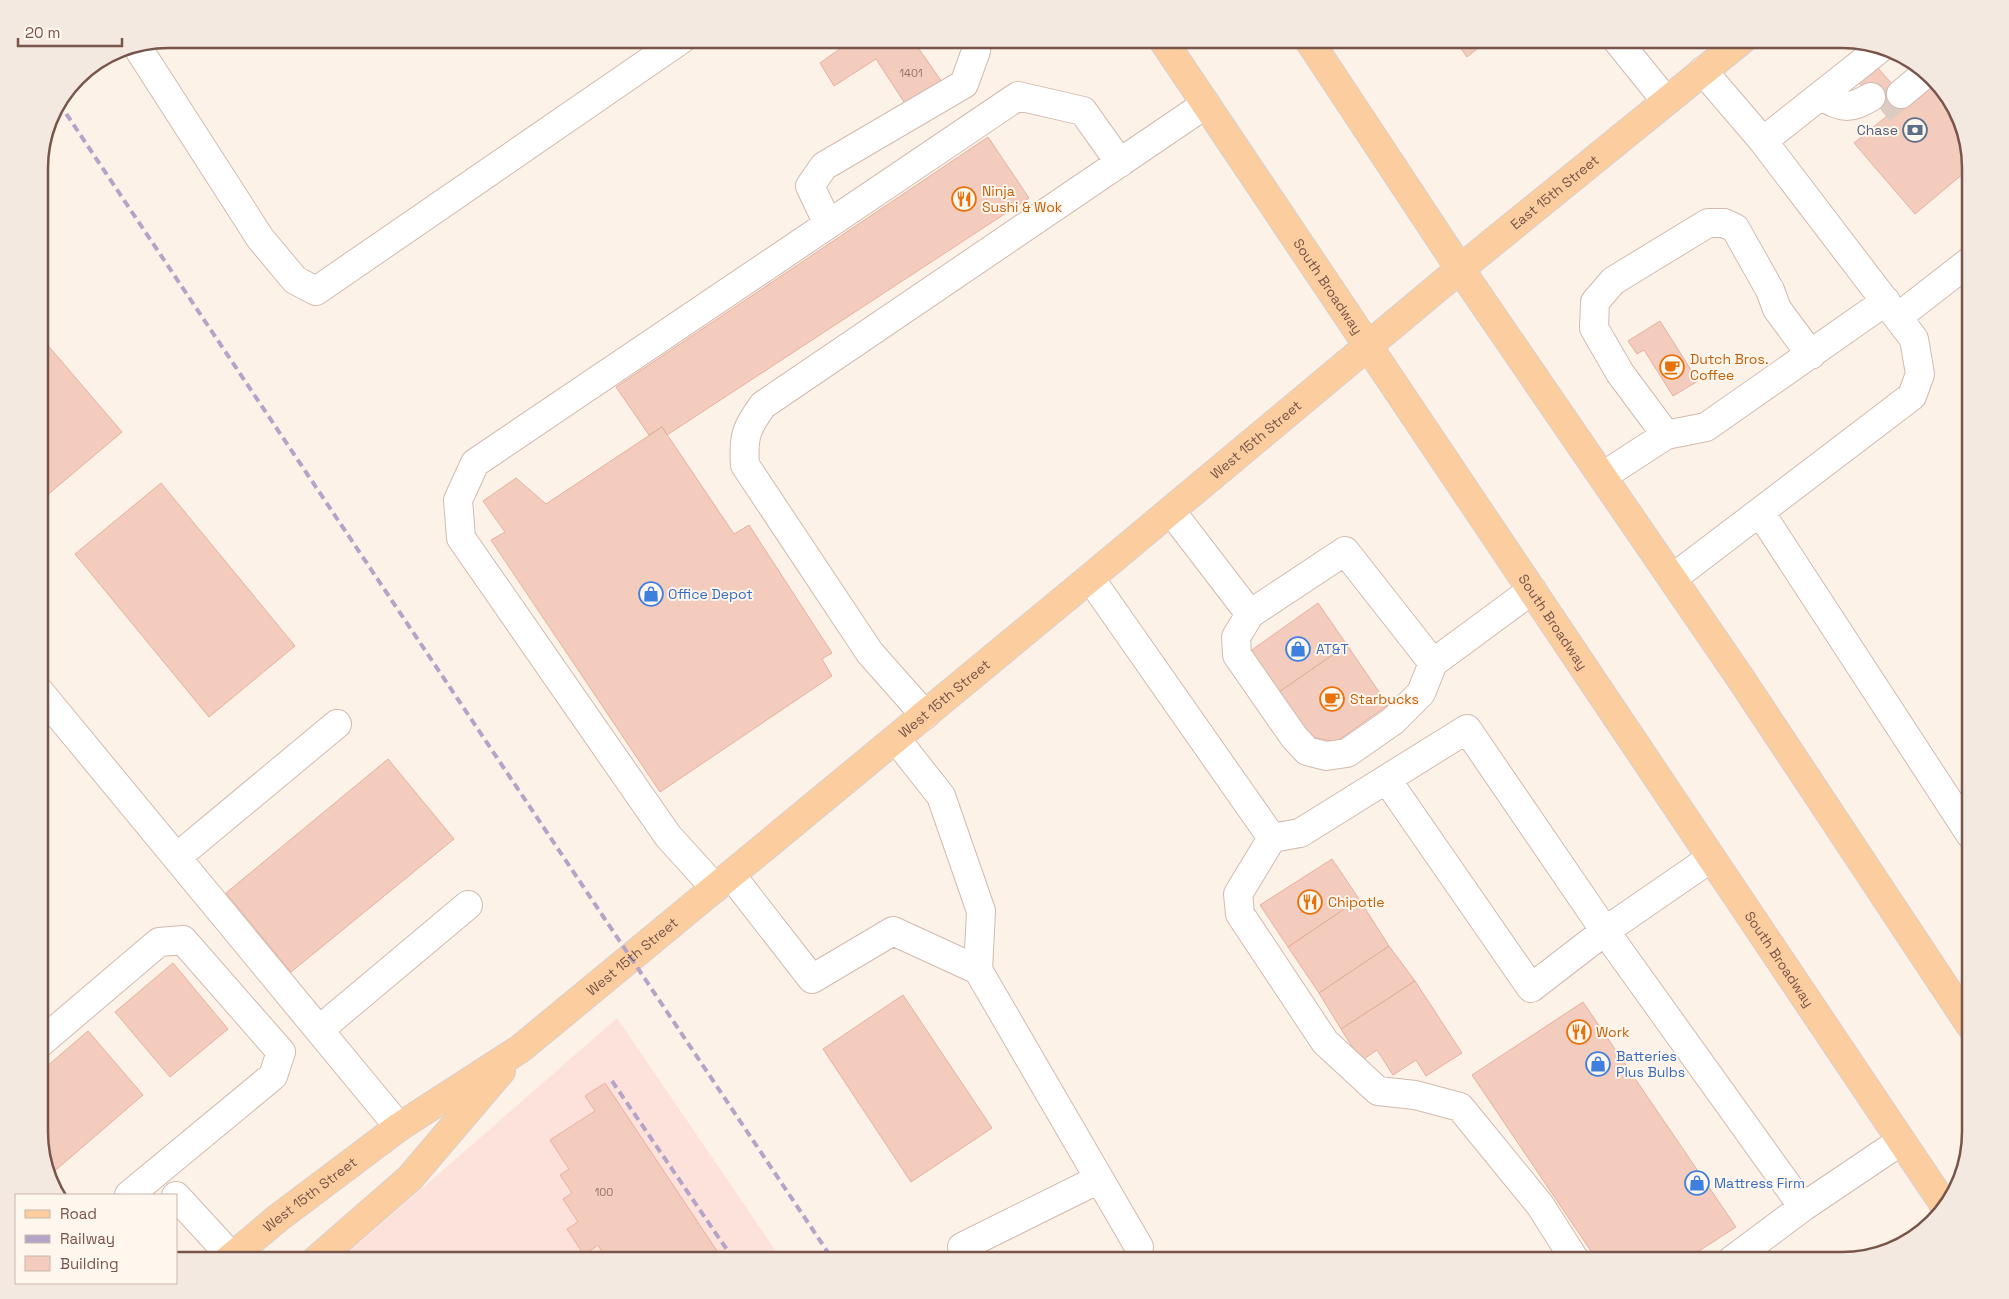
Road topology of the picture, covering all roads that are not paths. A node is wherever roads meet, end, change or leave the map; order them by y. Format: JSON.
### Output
{"nodes":[{"id":1,"x":1168,"y":47,"type":"edge"},
{"id":2,"x":1314,"y":47,"type":"edge"},
{"id":3,"x":1623,"y":47,"type":"edge"},
{"id":4,"x":1733,"y":47,"type":"edge"},
{"id":5,"x":669,"y":48,"type":"edge"},
{"id":6,"x":976,"y":48,"type":"edge"},
{"id":7,"x":140,"y":51,"type":"edge"},
{"id":8,"x":1875,"y":53,"type":"edge"},
{"id":9,"x":1908,"y":68,"type":"edge"},
{"id":10,"x":1703,"y":71,"type":"junction"},
{"id":11,"x":1920,"y":77,"type":"edge"},
{"id":12,"x":1885,"y":95,"type":"junction"},
{"id":13,"x":1666,"y":101,"type":"junction"},
{"id":14,"x":1831,"y":101,"type":"junction"},
{"id":15,"x":1206,"y":104,"type":"junction"},
{"id":16,"x":1763,"y":141,"type":"junction"},
{"id":17,"x":1120,"y":163,"type":"junction"},
{"id":18,"x":828,"y":224,"type":"junction"},
{"id":19,"x":1962,"y":266,"type":"edge"},
{"id":20,"x":1460,"y":268,"type":"junction"},
{"id":21,"x":1892,"y":309,"type":"junction"},
{"id":22,"x":1367,"y":346,"type":"junction"},
{"id":23,"x":1811,"y":355,"type":"junction"},
{"id":24,"x":1666,"y":434,"type":"junction"},
{"id":25,"x":1603,"y":476,"type":"junction"},
{"id":26,"x":1171,"y":511,"type":"junction"},
{"id":27,"x":1760,"y":512,"type":"junction"},
{"id":28,"x":1090,"y":578,"type":"junction"},
{"id":29,"x":1673,"y":578,"type":"junction"},
{"id":30,"x":1532,"y":590,"type":"junction"},
{"id":31,"x":1250,"y":614,"type":"junction"},
{"id":32,"x":1433,"y":663,"type":"junction"},
{"id":33,"x":48,"y":702,"type":"edge"},
{"id":34,"x":925,"y":715,"type":"junction"},
{"id":35,"x":337,"y":724,"type":"dead end"},
{"id":36,"x":896,"y":738,"type":"junction"},
{"id":37,"x":1387,"y":780,"type":"junction"},
{"id":38,"x":1962,"y":822,"type":"edge"},
{"id":39,"x":1272,"y":838,"type":"junction"},
{"id":40,"x":177,"y":857,"type":"junction"},
{"id":41,"x":1711,"y":858,"type":"junction"},
{"id":42,"x":723,"y":882,"type":"junction"},
{"id":43,"x":468,"y":905,"type":"dead end"},
{"id":44,"x":1605,"y":930,"type":"junction"},
{"id":45,"x":978,"y":970,"type":"junction"},
{"id":46,"x":1962,"y":1013,"type":"edge"},
{"id":47,"x":319,"y":1030,"type":"junction"},
{"id":48,"x":48,"y":1036,"type":"edge"},
{"id":49,"x":520,"y":1049,"type":"junction"},
{"id":50,"x":399,"y":1126,"type":"junction"},
{"id":51,"x":1901,"y":1141,"type":"junction"},
{"id":52,"x":155,"y":1174,"type":"junction"},
{"id":53,"x":1099,"y":1179,"type":"junction"},
{"id":54,"x":131,"y":1194,"type":"edge"},
{"id":55,"x":174,"y":1194,"type":"edge"},
{"id":56,"x":178,"y":1198,"type":"edge"},
{"id":57,"x":1940,"y":1199,"type":"edge"},
{"id":58,"x":1803,"y":1207,"type":"junction"},
{"id":59,"x":962,"y":1247,"type":"dead end"},
{"id":60,"x":1139,"y":1247,"type":"dead end"},
{"id":61,"x":224,"y":1252,"type":"edge"},
{"id":62,"x":238,"y":1252,"type":"edge"},
{"id":63,"x":325,"y":1252,"type":"edge"},
{"id":64,"x":1570,"y":1252,"type":"edge"},
{"id":65,"x":1743,"y":1252,"type":"edge"}],
"edges":[{"from":1,"to":15,"type":"main road","name":"South Broadway"},
{"from":2,"to":20,"type":"main road"},
{"from":3,"to":13,"type":"lane"},
{"from":4,"to":10,"type":"main road","name":"East 15th Street"},
{"from":5,"to":7,"type":"lane"},
{"from":6,"to":18,"type":"lane"},
{"from":8,"to":14,"type":"lane"},
{"from":9,"to":12,"type":"lane"},
{"from":10,"to":13,"type":"main road","name":"East 15th Street"},
{"from":10,"to":16,"type":"lane"},
{"from":11,"to":12,"type":"lane"},
{"from":12,"to":14,"type":"lane"},
{"from":13,"to":20,"type":"main road","name":"East 15th Street"},
{"from":14,"to":16,"type":"lane"},
{"from":15,"to":17,"type":"lane"},
{"from":15,"to":22,"type":"main road","name":"South Broadway"},
{"from":16,"to":21,"type":"lane"},
{"from":17,"to":18,"type":"lane"},
{"from":17,"to":34,"type":"lane"},
{"from":18,"to":42,"type":"lane"},
{"from":19,"to":21,"type":"lane"},
{"from":20,"to":22,"type":"main road","name":"East 15th Street"},
{"from":20,"to":25,"type":"main road"},
{"from":21,"to":23,"type":"lane"},
{"from":21,"to":27,"type":"lane"},
{"from":22,"to":26,"type":"main road","name":"West 15th Street"},
{"from":22,"to":30,"type":"main road","name":"South Broadway"},
{"from":23,"to":24,"type":"lane"},
{"from":23,"to":24,"type":"lane"},
{"from":24,"to":25,"type":"lane"},
{"from":25,"to":29,"type":"main road"},
{"from":26,"to":28,"type":"main road","name":"West 15th Street"},
{"from":26,"to":31,"type":"lane"},
{"from":27,"to":29,"type":"lane"},
{"from":27,"to":38,"type":"lane"},
{"from":28,"to":34,"type":"main road","name":"West 15th Street"},
{"from":28,"to":39,"type":"lane"},
{"from":29,"to":46,"type":"main road"},
{"from":30,"to":32,"type":"lane"},
{"from":30,"to":41,"type":"main road","name":"South Broadway"},
{"from":31,"to":32,"type":"lane"},
{"from":31,"to":32,"type":"lane"},
{"from":33,"to":40,"type":"lane"},
{"from":34,"to":36,"type":"main road","name":"West 15th Street"},
{"from":35,"to":40,"type":"lane"},
{"from":36,"to":42,"type":"main road","name":"West 15th Street"},
{"from":36,"to":45,"type":"lane"},
{"from":37,"to":39,"type":"lane"},
{"from":37,"to":44,"type":"lane"},
{"from":37,"to":44,"type":"lane"},
{"from":39,"to":64,"type":"lane"},
{"from":40,"to":47,"type":"lane"},
{"from":41,"to":44,"type":"lane"},
{"from":41,"to":51,"type":"main road","name":"South Broadway"},
{"from":42,"to":45,"type":"lane"},
{"from":42,"to":49,"type":"main road","name":"West 15th Street"},
{"from":43,"to":47,"type":"lane"},
{"from":44,"to":58,"type":"lane"},
{"from":45,"to":53,"type":"lane"},
{"from":47,"to":50,"type":"lane"},
{"from":48,"to":52,"type":"lane"},
{"from":49,"to":50,"type":"main road","name":"West 15th Street"},
{"from":49,"to":63,"type":"main road","name":"West 15th Street"},
{"from":50,"to":62,"type":"main road","name":"West 15th Street"},
{"from":51,"to":57,"type":"main road","name":"South Broadway"},
{"from":51,"to":58,"type":"lane"},
{"from":52,"to":54,"type":"lane"},
{"from":52,"to":55,"type":"lane"},
{"from":53,"to":59,"type":"lane"},
{"from":53,"to":60,"type":"lane"},
{"from":56,"to":61,"type":"lane"},
{"from":58,"to":65,"type":"lane"}]}
